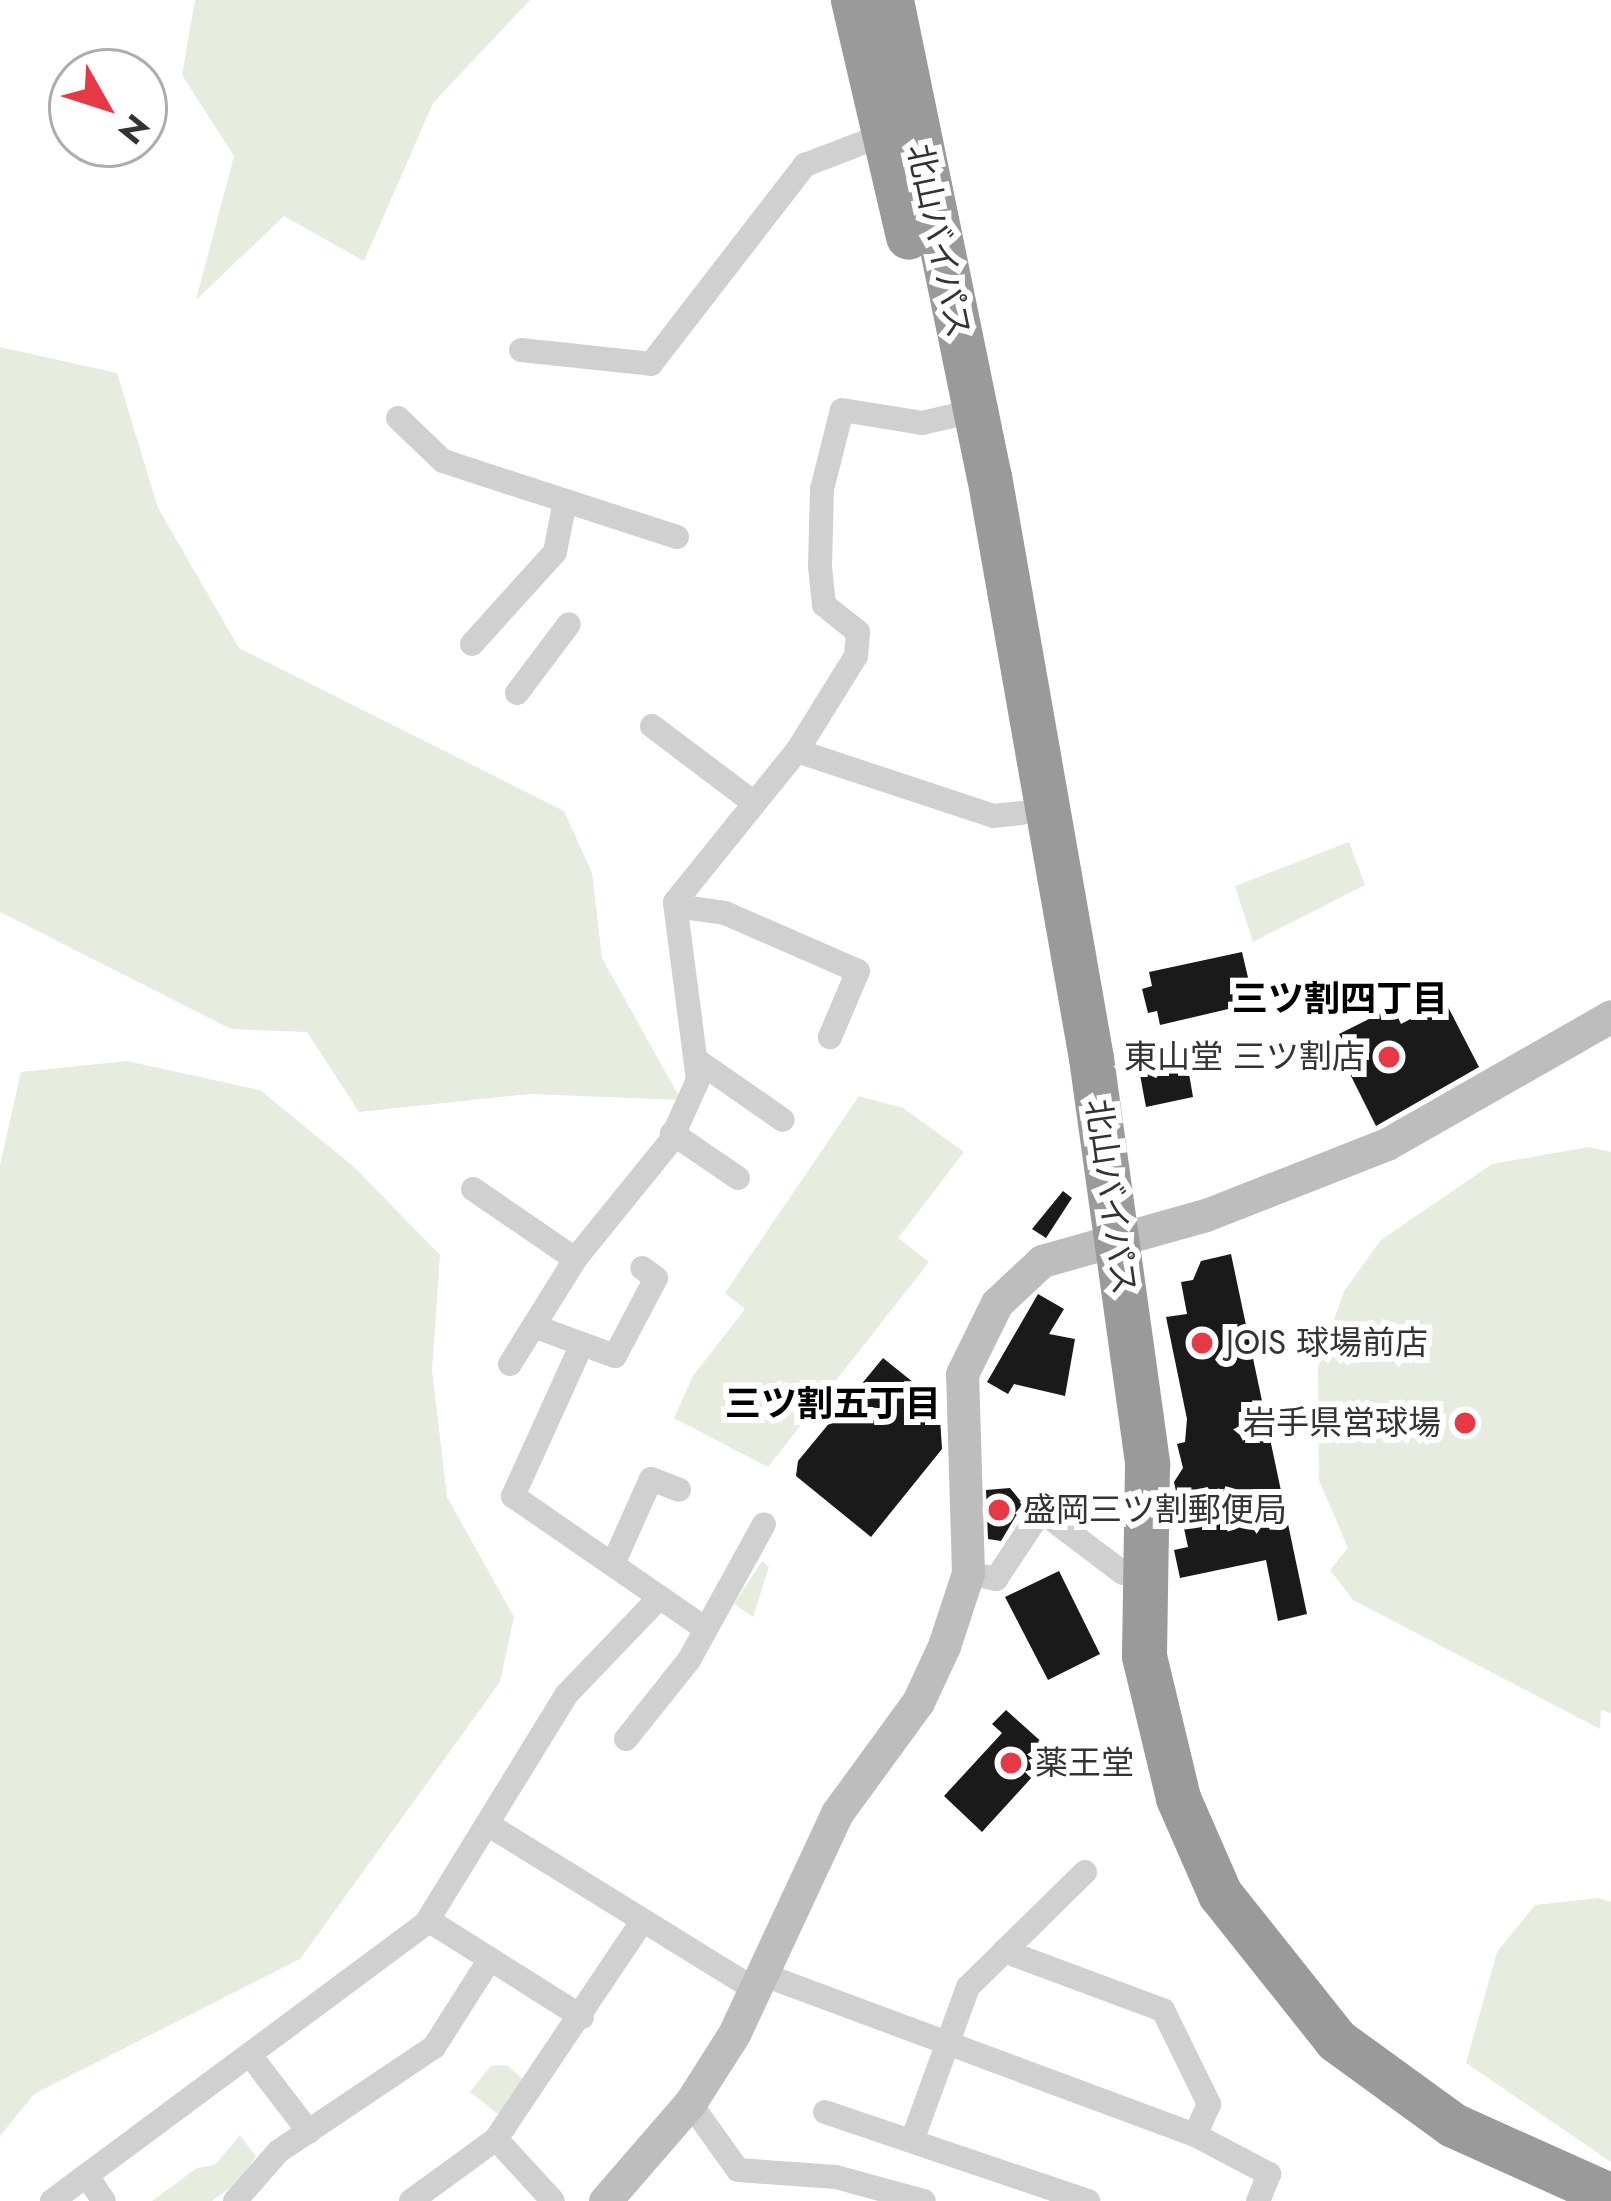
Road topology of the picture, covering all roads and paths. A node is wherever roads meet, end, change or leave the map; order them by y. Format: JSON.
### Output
{"nodes":[{"id":1,"x":853,"y":0,"type":"edge"},
{"id":2,"x":891,"y":0,"type":"edge"},
{"id":3,"x":883,"y":135,"type":"junction"},
{"id":4,"x":521,"y":350,"type":"dead end"},
{"id":5,"x":953,"y":416,"type":"junction"},
{"id":6,"x":398,"y":418,"type":"dead end"},
{"id":7,"x":565,"y":501,"type":"junction"},
{"id":8,"x":676,"y":537,"type":"dead end"},
{"id":9,"x":569,"y":624,"type":"dead end"},
{"id":10,"x":472,"y":644,"type":"dead end"},
{"id":11,"x":517,"y":693,"type":"dead end"},
{"id":12,"x":652,"y":726,"type":"dead end"},
{"id":13,"x":797,"y":751,"type":"junction"},
{"id":14,"x":753,"y":802,"type":"junction"},
{"id":15,"x":1022,"y":813,"type":"junction"},
{"id":16,"x":676,"y":906,"type":"junction"},
{"id":17,"x":1611,"y":1016,"type":"edge"},
{"id":18,"x":830,"y":1037,"type":"dead end"},
{"id":19,"x":698,"y":1060,"type":"junction"},
{"id":20,"x":783,"y":1120,"type":"dead end"},
{"id":21,"x":672,"y":1133,"type":"junction"},
{"id":22,"x":738,"y":1178,"type":"dead end"},
{"id":23,"x":473,"y":1189,"type":"dead end"},
{"id":24,"x":1106,"y":1244,"type":"junction"},
{"id":25,"x":575,"y":1259,"type":"junction"},
{"id":26,"x":642,"y":1268,"type":"dead end"},
{"id":27,"x":536,"y":1327,"type":"junction"},
{"id":28,"x":582,"y":1344,"type":"junction"},
{"id":29,"x":509,"y":1364,"type":"dead end"},
{"id":30,"x":679,"y":1490,"type":"dead end"},
{"id":31,"x":764,"y":1524,"type":"dead end"},
{"id":32,"x":613,"y":1564,"type":"junction"},
{"id":33,"x":968,"y":1573,"type":"junction"},
{"id":34,"x":1123,"y":1573,"type":"junction"},
{"id":35,"x":660,"y":1597,"type":"junction"},
{"id":36,"x":706,"y":1629,"type":"junction"},
{"id":37,"x":626,"y":1739,"type":"dead end"},
{"id":38,"x":487,"y":1824,"type":"junction"},
{"id":39,"x":1085,"y":1872,"type":"dead end"},
{"id":40,"x":428,"y":1920,"type":"junction"},
{"id":41,"x":642,"y":1922,"type":"junction"},
{"id":42,"x":1004,"y":1952,"type":"junction"},
{"id":43,"x":490,"y":1960,"type":"junction"},
{"id":44,"x":756,"y":1981,"type":"junction"},
{"id":45,"x":582,"y":2017,"type":"junction"},
{"id":46,"x":946,"y":2046,"type":"junction"},
{"id":47,"x":250,"y":2055,"type":"junction"},
{"id":48,"x":690,"y":2103,"type":"junction"},
{"id":49,"x":825,"y":2112,"type":"dead end"},
{"id":50,"x":309,"y":2132,"type":"junction"},
{"id":51,"x":1195,"y":2135,"type":"junction"},
{"id":52,"x":496,"y":2139,"type":"junction"},
{"id":53,"x":911,"y":2141,"type":"junction"},
{"id":54,"x":86,"y":2176,"type":"junction"},
{"id":55,"x":1611,"y":2196,"type":"edge"},
{"id":56,"x":52,"y":2201,"type":"edge"},
{"id":57,"x":104,"y":2201,"type":"edge"},
{"id":58,"x":235,"y":2201,"type":"edge"},
{"id":59,"x":411,"y":2201,"type":"edge"},
{"id":60,"x":553,"y":2201,"type":"edge"},
{"id":61,"x":605,"y":2201,"type":"edge"},
{"id":62,"x":924,"y":2201,"type":"edge"},
{"id":63,"x":1088,"y":2201,"type":"edge"},
{"id":64,"x":1258,"y":2201,"type":"edge"},
{"id":65,"x":1573,"y":2201,"type":"edge"}],
"edges":[{"from":1,"to":3,"type":"highway","name":"北山バイパス"},
{"from":2,"to":24,"type":"highway","name":"北山バイパス"},
{"from":3,"to":4,"type":"street"},
{"from":3,"to":5,"type":"highway","name":"北山バイパス"},
{"from":5,"to":13,"type":"street"},
{"from":5,"to":15,"type":"highway","name":"北山バイパス"},
{"from":6,"to":7,"type":"street"},
{"from":7,"to":8,"type":"street"},
{"from":7,"to":10,"type":"street"},
{"from":9,"to":11,"type":"street"},
{"from":12,"to":14,"type":"street"},
{"from":13,"to":14,"type":"street"},
{"from":13,"to":15,"type":"street"},
{"from":14,"to":16,"type":"street"},
{"from":15,"to":24,"type":"highway","name":"北山バイパス"},
{"from":16,"to":18,"type":"street"},
{"from":16,"to":19,"type":"street"},
{"from":17,"to":24,"type":"street"},
{"from":19,"to":20,"type":"street"},
{"from":19,"to":21,"type":"street"},
{"from":21,"to":22,"type":"street"},
{"from":21,"to":25,"type":"street"},
{"from":23,"to":25,"type":"street"},
{"from":24,"to":33,"type":"street"},
{"from":24,"to":34,"type":"highway","name":"北山バイパス"},
{"from":24,"to":55,"type":"highway","name":"北山バイパス"},
{"from":25,"to":27,"type":"street"},
{"from":26,"to":28,"type":"street"},
{"from":27,"to":28,"type":"street"},
{"from":27,"to":29,"type":"street"},
{"from":28,"to":32,"type":"street"},
{"from":30,"to":32,"type":"street"},
{"from":31,"to":36,"type":"street"},
{"from":32,"to":35,"type":"street"},
{"from":33,"to":34,"type":"street"},
{"from":33,"to":44,"type":"street"},
{"from":34,"to":65,"type":"highway","name":"北山バイパス"},
{"from":35,"to":36,"type":"street"},
{"from":35,"to":38,"type":"street"},
{"from":36,"to":37,"type":"street"},
{"from":38,"to":40,"type":"street"},
{"from":38,"to":41,"type":"street"},
{"from":39,"to":42,"type":"street"},
{"from":40,"to":43,"type":"street"},
{"from":40,"to":47,"type":"street"},
{"from":41,"to":44,"type":"street"},
{"from":41,"to":45,"type":"street"},
{"from":42,"to":46,"type":"street"},
{"from":42,"to":51,"type":"street"},
{"from":43,"to":45,"type":"street"},
{"from":43,"to":50,"type":"street"},
{"from":44,"to":46,"type":"street"},
{"from":44,"to":48,"type":"street"},
{"from":45,"to":52,"type":"street"},
{"from":46,"to":51,"type":"street"},
{"from":46,"to":53,"type":"street"},
{"from":47,"to":50,"type":"street"},
{"from":47,"to":54,"type":"street"},
{"from":48,"to":61,"type":"street"},
{"from":48,"to":62,"type":"street"},
{"from":49,"to":53,"type":"street"},
{"from":50,"to":58,"type":"street"},
{"from":51,"to":64,"type":"street"},
{"from":52,"to":59,"type":"street"},
{"from":52,"to":60,"type":"street"},
{"from":53,"to":63,"type":"street"},
{"from":54,"to":56,"type":"street"},
{"from":54,"to":57,"type":"street"}]}
